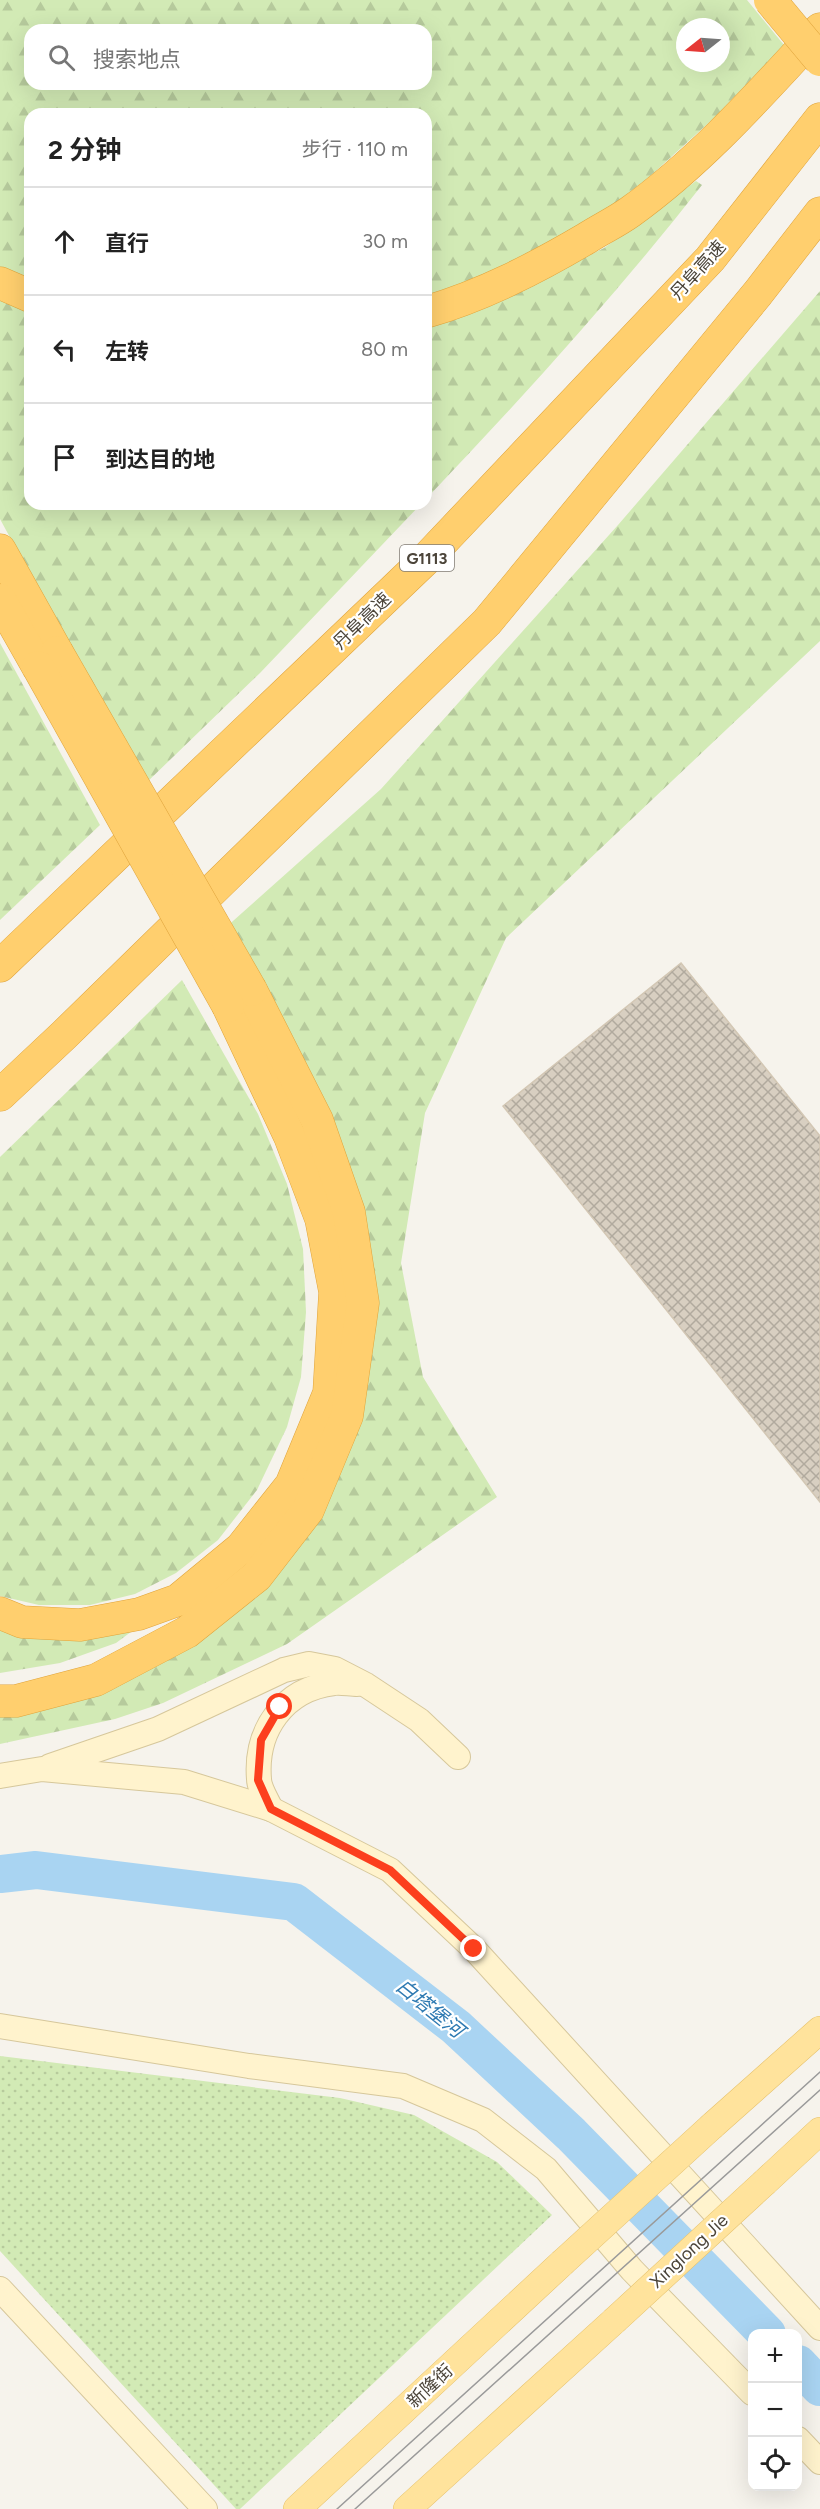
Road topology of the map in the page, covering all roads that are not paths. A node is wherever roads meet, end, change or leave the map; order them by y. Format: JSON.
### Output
{"nodes":[{"id":1,"x":770,"y":0,"type":"edge"},
{"id":2,"x":820,"y":29,"type":"edge"},
{"id":3,"x":820,"y":60,"type":"edge"},
{"id":4,"x":820,"y":119,"type":"edge"},
{"id":5,"x":820,"y":213,"type":"edge"},
{"id":6,"x":0,"y":283,"type":"edge"},
{"id":7,"x":24,"y":293,"type":"edge"},
{"id":8,"x":432,"y":310,"type":"edge"},
{"id":9,"x":0,"y":550,"type":"edge"},
{"id":10,"x":0,"y":600,"type":"edge"},
{"id":11,"x":47,"y":660,"type":"junction"},
{"id":12,"x":0,"y":966,"type":"edge"},
{"id":13,"x":240,"y":998,"type":"junction"},
{"id":14,"x":64,"y":1035,"type":"junction"},
{"id":15,"x":0,"y":1095,"type":"edge"},
{"id":16,"x":0,"y":1116,"type":"edge"},
{"id":17,"x":0,"y":1613,"type":"edge"},
{"id":18,"x":366,"y":1685,"type":"junction"},
{"id":19,"x":0,"y":1701,"type":"edge"},
{"id":20,"x":458,"y":1757,"type":"dead end"},
{"id":21,"x":42,"y":1769,"type":"junction"},
{"id":22,"x":0,"y":1776,"type":"edge"},
{"id":23,"x":271,"y":1809,"type":"junction"},
{"id":24,"x":0,"y":2026,"type":"edge"},
{"id":25,"x":820,"y":2030,"type":"edge"},
{"id":26,"x":820,"y":2131,"type":"edge"},
{"id":27,"x":0,"y":2289,"type":"edge"},
{"id":28,"x":820,"y":2328,"type":"edge"},
{"id":29,"x":748,"y":2388,"type":"edge"},
{"id":30,"x":802,"y":2443,"type":"edge"},
{"id":31,"x":820,"y":2462,"type":"edge"},
{"id":32,"x":205,"y":2509,"type":"edge"},
{"id":33,"x":297,"y":2509,"type":"edge"},
{"id":34,"x":407,"y":2509,"type":"edge"}],
"edges":[{"from":1,"to":3,"type":"highway","bridge":true},
{"from":2,"to":8,"type":"highway"},
{"from":4,"to":12,"type":"highway","name":"丹阜高速","number":"G1113"},
{"from":5,"to":14,"type":"highway"},
{"from":6,"to":7,"type":"highway"},
{"from":9,"to":11,"type":"highway"},
{"from":10,"to":11,"type":"highway"},
{"from":11,"to":13,"type":"highway","bridge":true},
{"from":13,"to":17,"type":"highway"},
{"from":13,"to":19,"type":"highway"},
{"from":14,"to":15,"type":"highway"},
{"from":14,"to":16,"type":"highway"},
{"from":18,"to":20,"type":"main road"},
{"from":18,"to":21,"type":"main road"},
{"from":18,"to":23,"type":"main road"},
{"from":21,"to":22,"type":"main road"},
{"from":21,"to":23,"type":"main road"},
{"from":23,"to":28,"type":"main road"},
{"from":24,"to":29,"type":"main road"},
{"from":25,"to":33,"type":"main road","name":"新隆街","bridge":true},
{"from":26,"to":34,"type":"main road","name":"Xinglong Jie","bridge":true},
{"from":27,"to":32,"type":"main road"},
{"from":30,"to":31,"type":"main road"}]}
